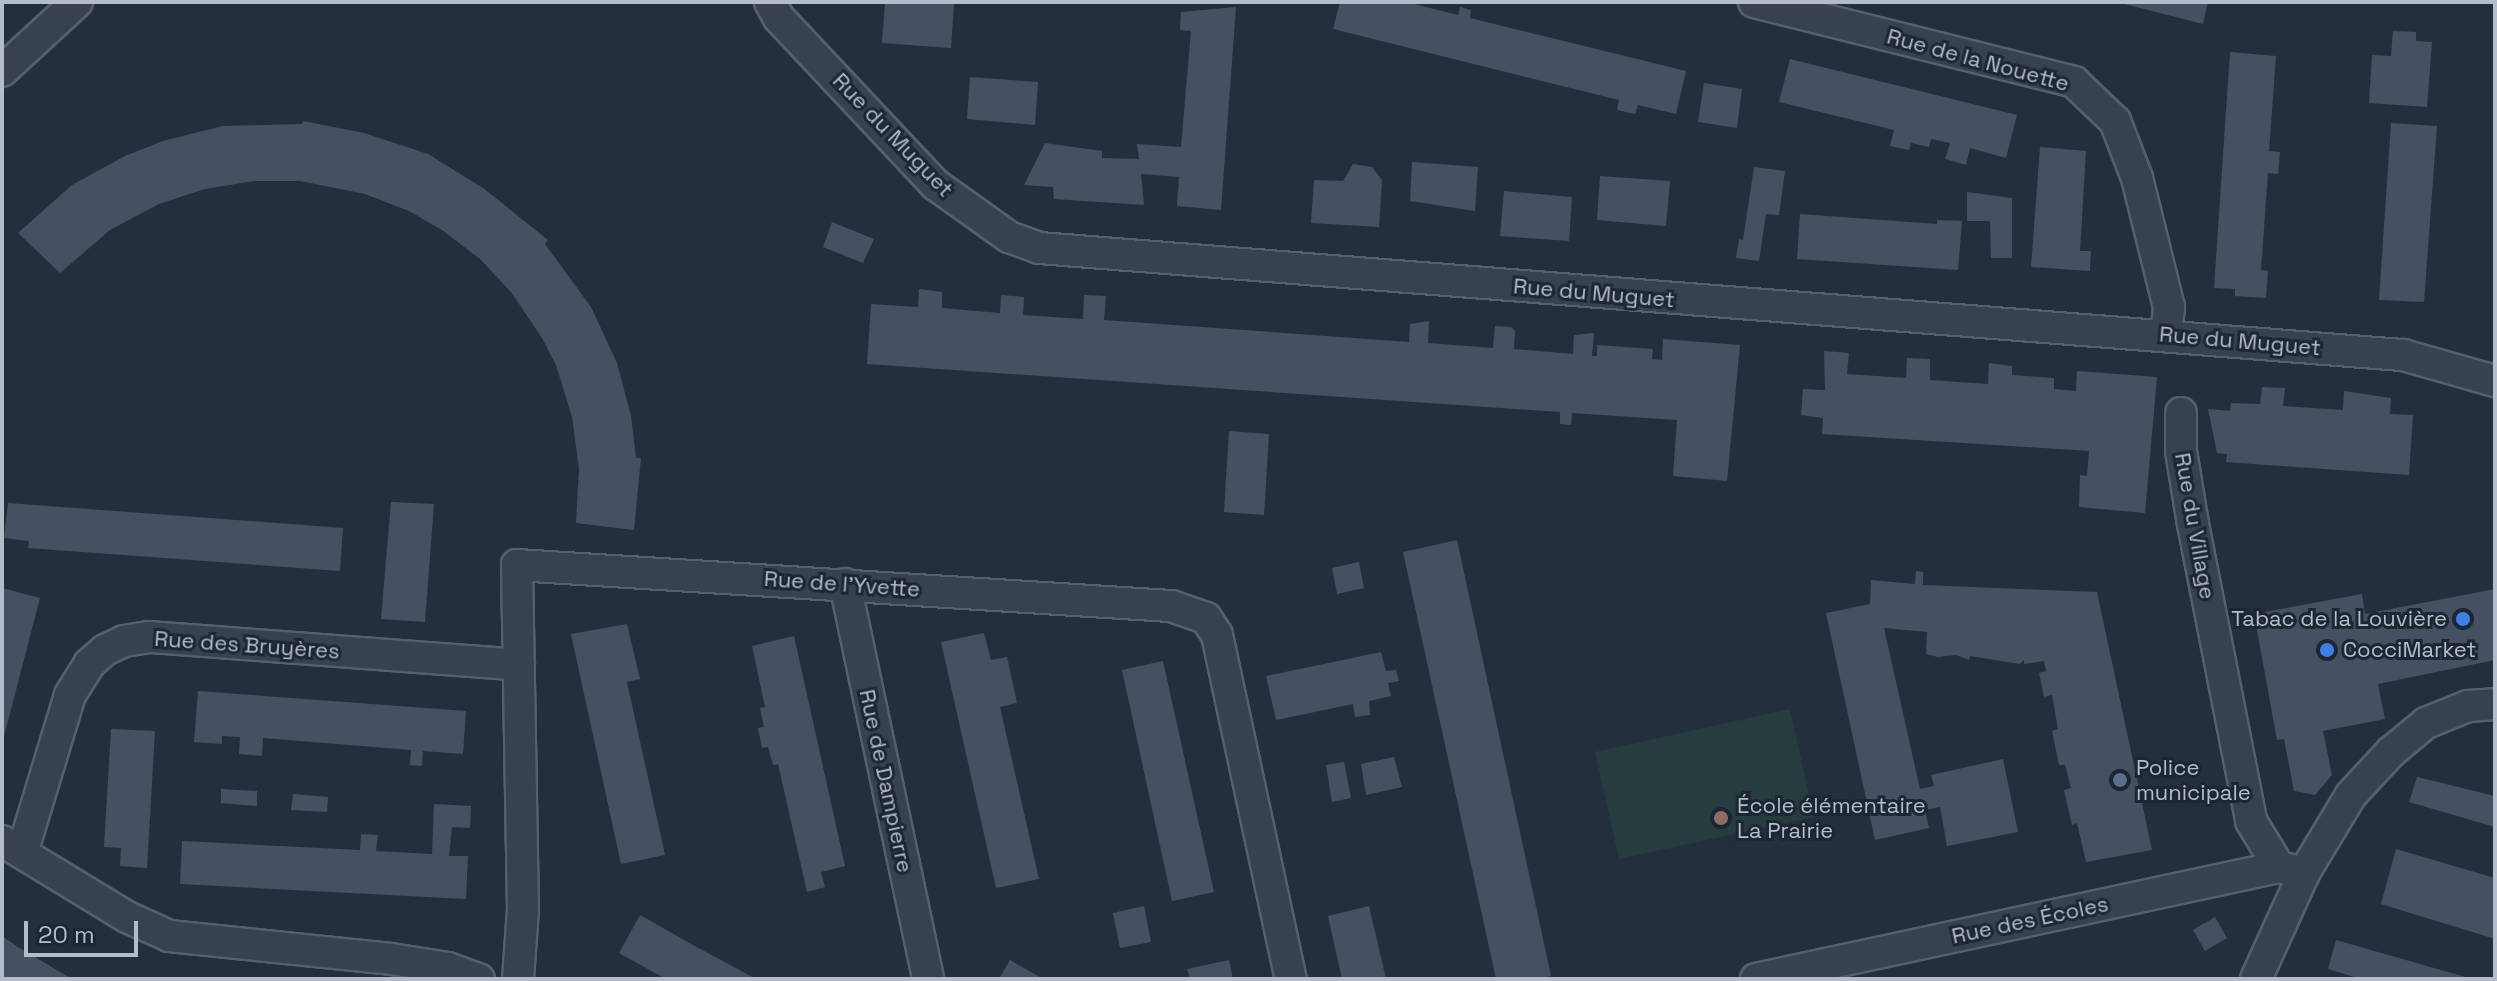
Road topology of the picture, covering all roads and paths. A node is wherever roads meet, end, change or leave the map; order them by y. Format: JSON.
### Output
{"nodes":[{"id":1,"x":77,"y":2,"type":"edge"},
{"id":2,"x":751,"y":2,"type":"edge"},
{"id":3,"x":1754,"y":2,"type":"edge"},
{"id":4,"x":775,"y":10,"type":"edge"},
{"id":5,"x":2,"y":71,"type":"edge"},
{"id":6,"x":2166,"y":334,"type":"junction"},
{"id":7,"x":2495,"y":381,"type":"edge"},
{"id":8,"x":2181,"y":413,"type":"dead end"},
{"id":9,"x":845,"y":584,"type":"junction"},
{"id":10,"x":519,"y":665,"type":"junction"},
{"id":11,"x":2495,"y":704,"type":"edge"},
{"id":12,"x":12,"y":847,"type":"edge"},
{"id":13,"x":2292,"y":870,"type":"junction"},
{"id":14,"x":479,"y":979,"type":"edge"},
{"id":15,"x":518,"y":979,"type":"edge"},
{"id":16,"x":928,"y":979,"type":"edge"},
{"id":17,"x":1291,"y":979,"type":"edge"},
{"id":18,"x":1756,"y":979,"type":"edge"},
{"id":19,"x":2256,"y":979,"type":"edge"}],
"edges":[{"from":1,"to":5,"type":"street"},
{"from":2,"to":4,"type":"street","name":"Rue du Muguet"},
{"from":3,"to":6,"type":"street","name":"Rue de la Nouette"},
{"from":4,"to":6,"type":"street","name":"Rue du Muguet"},
{"from":6,"to":7,"type":"street","name":"Rue du Muguet"},
{"from":8,"to":13,"type":"street","name":"Rue du Village"},
{"from":9,"to":10,"type":"street","name":"Rue de l'Yvette"},
{"from":9,"to":16,"type":"street","name":"Rue de Dampierre"},
{"from":9,"to":17,"type":"street","name":"Rue de l'Yvette"},
{"from":10,"to":12,"type":"street","name":"Rue des Bruyères"},
{"from":10,"to":15,"type":"street","name":"Rue de l'Yvette"},
{"from":11,"to":13,"type":"street"},
{"from":12,"to":14,"type":"street"},
{"from":13,"to":18,"type":"street","name":"Rue des Écoles"},
{"from":13,"to":19,"type":"street"}]}
